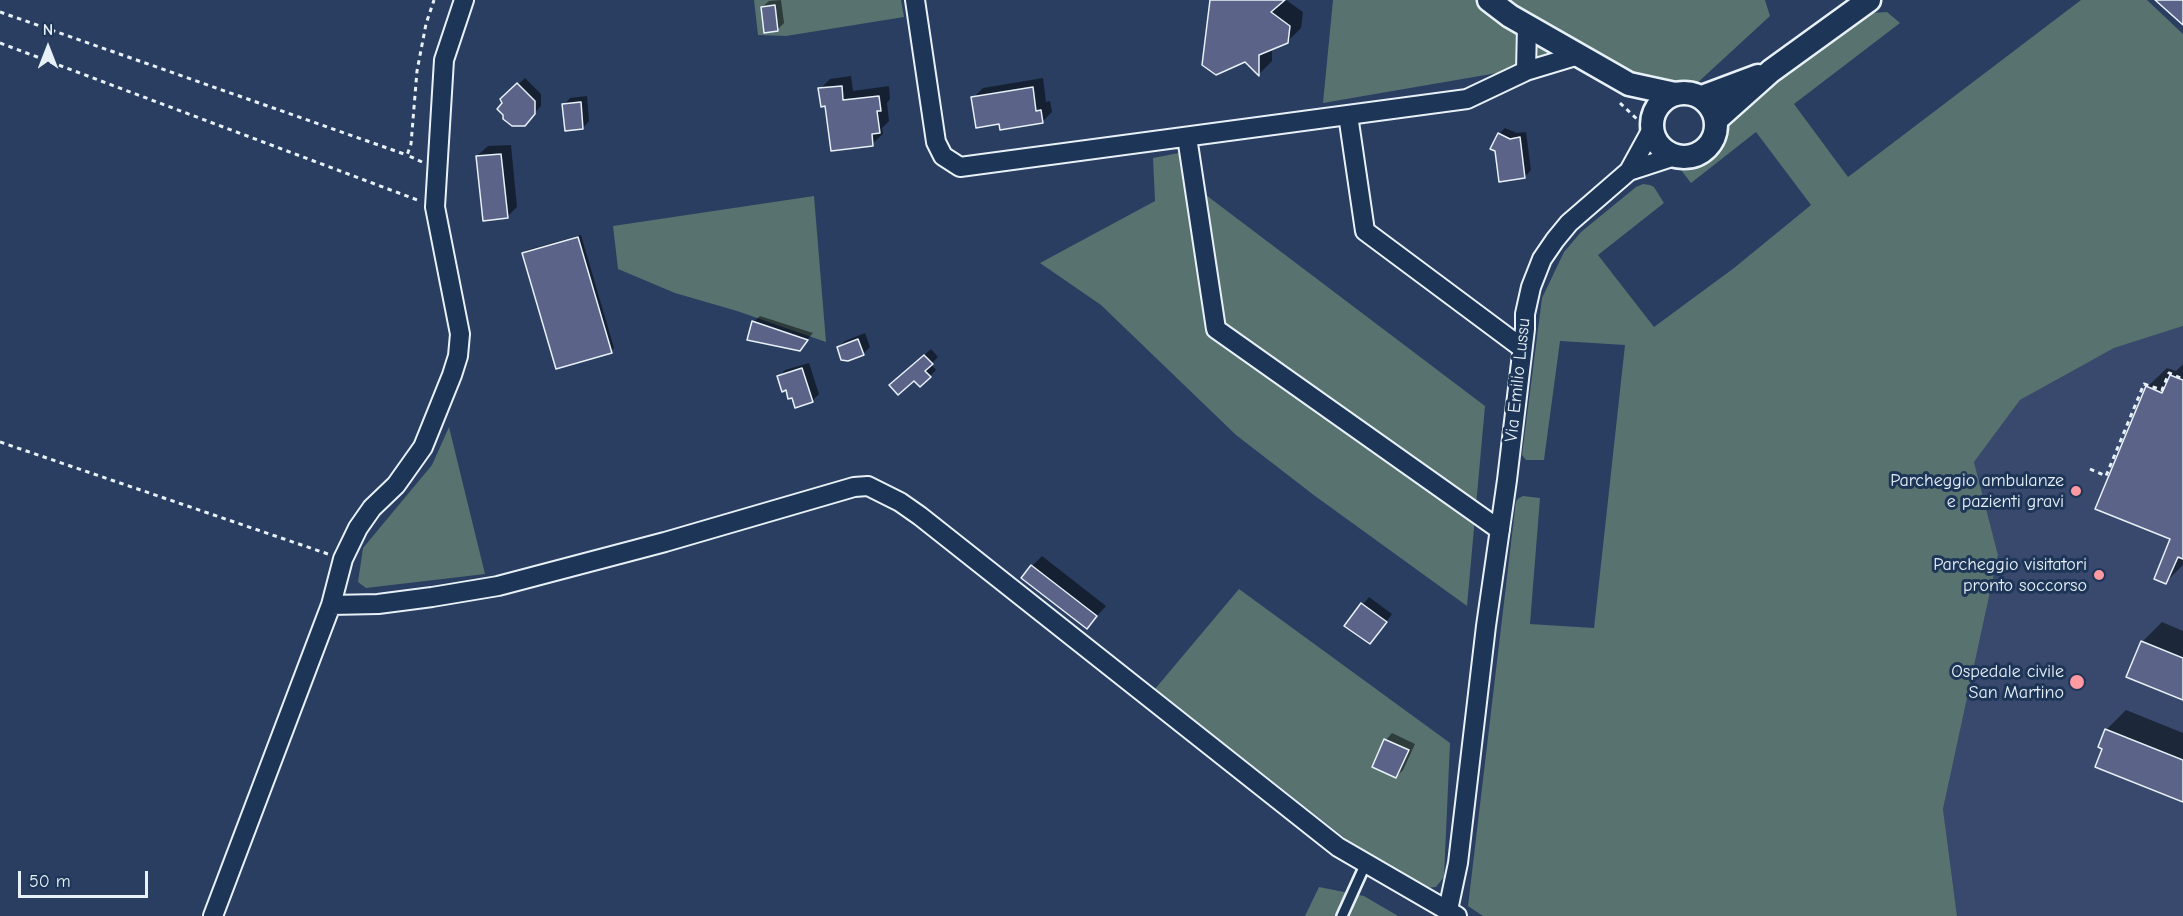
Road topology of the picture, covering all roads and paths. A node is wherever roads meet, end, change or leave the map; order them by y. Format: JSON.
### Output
{"nodes":[{"id":1,"x":434,"y":0,"type":"edge"},
{"id":2,"x":464,"y":0,"type":"edge"},
{"id":3,"x":915,"y":0,"type":"edge"},
{"id":4,"x":1489,"y":0,"type":"edge"},
{"id":5,"x":1869,"y":0,"type":"edge"},
{"id":6,"x":0,"y":12,"type":"edge"},
{"id":7,"x":1527,"y":26,"type":"junction"},
{"id":8,"x":0,"y":43,"type":"edge"},
{"id":9,"x":1579,"y":55,"type":"junction"},
{"id":10,"x":1526,"y":71,"type":"junction"},
{"id":11,"x":1771,"y":71,"type":"junction"},
{"id":12,"x":1623,"y":92,"type":"junction"},
{"id":13,"x":1675,"y":94,"type":"junction"},
{"id":14,"x":1702,"y":98,"type":"junction"},
{"id":15,"x":1348,"y":115,"type":"junction"},
{"id":16,"x":1716,"y":120,"type":"junction"},
{"id":17,"x":1648,"y":127,"type":"junction"},
{"id":18,"x":1187,"y":137,"type":"junction"},
{"id":19,"x":406,"y":155,"type":"junction"},
{"id":20,"x":1675,"y":156,"type":"junction"},
{"id":21,"x":438,"y":170,"type":"junction"},
{"id":22,"x":1629,"y":171,"type":"junction"},
{"id":23,"x":435,"y":207,"type":"junction"},
{"id":24,"x":1522,"y":348,"type":"junction"},
{"id":25,"x":2183,"y":379,"type":"edge"},
{"id":26,"x":0,"y":442,"type":"edge"},
{"id":27,"x":2090,"y":469,"type":"dead end"},
{"id":28,"x":1500,"y":530,"type":"junction"},
{"id":29,"x":344,"y":559,"type":"junction"},
{"id":30,"x":331,"y":605,"type":"junction"},
{"id":31,"x":1366,"y":863,"type":"junction"},
{"id":32,"x":1452,"y":913,"type":"edge"},
{"id":33,"x":213,"y":916,"type":"edge"},
{"id":34,"x":1342,"y":916,"type":"edge"}],
"edges":[{"from":1,"to":19,"type":"path"},
{"from":2,"to":21,"type":"street"},
{"from":3,"to":18,"type":"street"},
{"from":4,"to":7,"type":"street"},
{"from":5,"to":11,"type":"street"},
{"from":6,"to":19,"type":"path"},
{"from":7,"to":9,"type":"street"},
{"from":7,"to":10,"type":"street"},
{"from":8,"to":23,"type":"path"},
{"from":9,"to":10,"type":"street"},
{"from":9,"to":12,"type":"street"},
{"from":10,"to":15,"type":"street"},
{"from":11,"to":14,"type":"street"},
{"from":11,"to":16,"type":"street"},
{"from":12,"to":13,"type":"street"},
{"from":12,"to":17,"type":"street"},
{"from":12,"to":17,"type":"path"},
{"from":13,"to":14,"type":"street"},
{"from":13,"to":17,"type":"street"},
{"from":14,"to":16,"type":"street"},
{"from":15,"to":18,"type":"street"},
{"from":15,"to":24,"type":"street"},
{"from":16,"to":20,"type":"street"},
{"from":17,"to":20,"type":"street"},
{"from":17,"to":22,"type":"street","name":"Via Emilio Lussu"},
{"from":18,"to":28,"type":"street"},
{"from":19,"to":21,"type":"path"},
{"from":20,"to":22,"type":"street","name":"Via Emilio Lussu"},
{"from":21,"to":23,"type":"street"},
{"from":22,"to":24,"type":"street","name":"Via Emilio Lussu"},
{"from":23,"to":29,"type":"street"},
{"from":24,"to":28,"type":"street","name":"Via Emilio Lussu"},
{"from":25,"to":27,"type":"path"},
{"from":26,"to":29,"type":"path"},
{"from":28,"to":32,"type":"street","name":"Via Emilio Lussu"},
{"from":29,"to":30,"type":"street"},
{"from":30,"to":31,"type":"street"},
{"from":30,"to":33,"type":"street"},
{"from":31,"to":32,"type":"street"},
{"from":31,"to":34,"type":"lane"}]}
